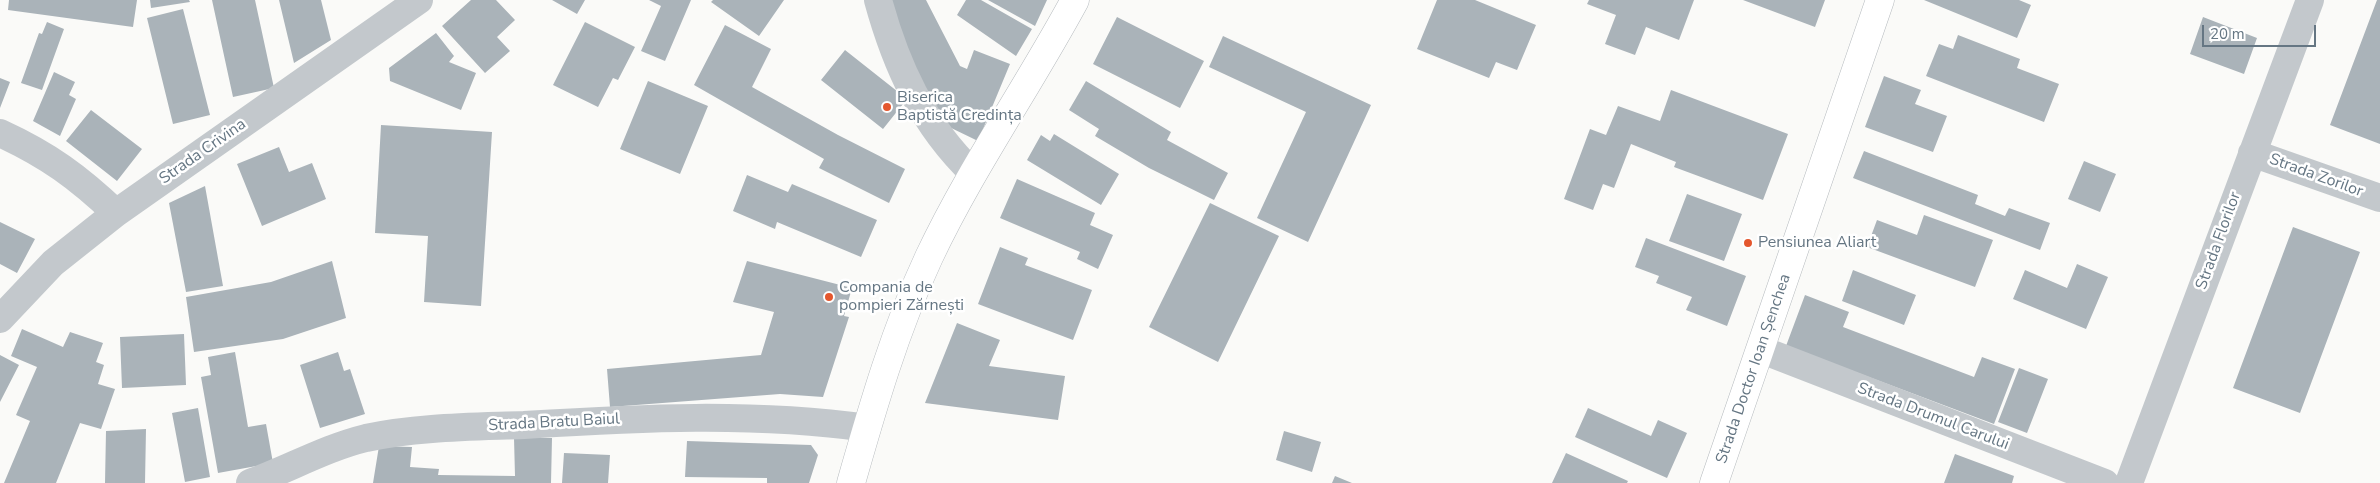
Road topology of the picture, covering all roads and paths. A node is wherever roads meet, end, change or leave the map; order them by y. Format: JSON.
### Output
{"nodes":[{"id":1,"x":419,"y":0,"type":"edge"},
{"id":2,"x":878,"y":0,"type":"edge"},
{"id":3,"x":1074,"y":0,"type":"edge"},
{"id":4,"x":1880,"y":0,"type":"edge"},
{"id":5,"x":2310,"y":0,"type":"edge"},
{"id":6,"x":0,"y":133,"type":"edge"},
{"id":7,"x":2252,"y":153,"type":"junction"},
{"id":8,"x":972,"y":173,"type":"junction"},
{"id":9,"x":2380,"y":198,"type":"edge"},
{"id":10,"x":116,"y":213,"type":"junction"},
{"id":11,"x":0,"y":319,"type":"edge"},
{"id":12,"x":1762,"y":350,"type":"junction"},
{"id":13,"x":867,"y":428,"type":"junction"},
{"id":14,"x":250,"y":483,"type":"edge"},
{"id":15,"x":851,"y":483,"type":"edge"},
{"id":16,"x":1714,"y":483,"type":"edge"},
{"id":17,"x":2105,"y":483,"type":"edge"},
{"id":18,"x":2129,"y":483,"type":"edge"}],
"edges":[{"from":1,"to":10,"type":"street","name":"Strada Crivina"},
{"from":2,"to":8,"type":"street"},
{"from":3,"to":8,"type":"main road"},
{"from":4,"to":12,"type":"main road","name":"Strada Doctor Ioan Șenchea"},
{"from":5,"to":7,"type":"street","name":"Strada Florilor"},
{"from":6,"to":10,"type":"street"},
{"from":7,"to":9,"type":"street","name":"Strada Zorilor"},
{"from":7,"to":18,"type":"street","name":"Strada Florilor"},
{"from":8,"to":13,"type":"main road"},
{"from":10,"to":11,"type":"street","name":"Strada Crivina"},
{"from":12,"to":16,"type":"main road","name":"Strada Doctor Ioan Șenchea"},
{"from":12,"to":17,"type":"street","name":"Strada Drumul Carului"},
{"from":13,"to":14,"type":"street","name":"Strada Bratu Baiul"},
{"from":13,"to":15,"type":"main road"}]}
